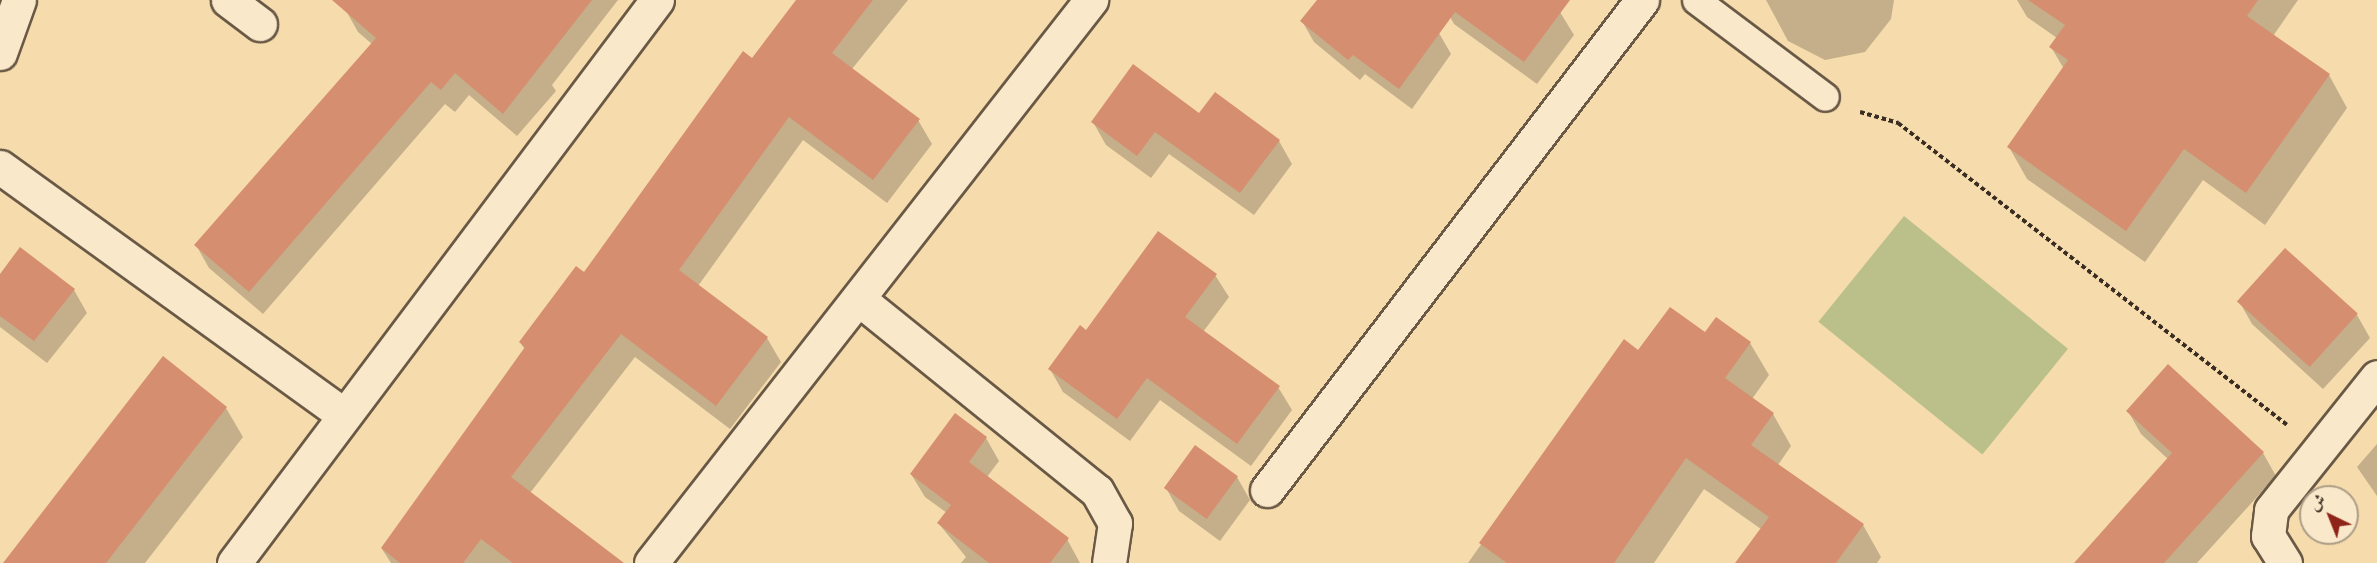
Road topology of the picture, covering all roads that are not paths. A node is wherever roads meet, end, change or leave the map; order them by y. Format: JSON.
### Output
{"nodes":[{"id":1,"x":19,"y":0,"type":"edge"},
{"id":2,"x":228,"y":0,"type":"edge"},
{"id":3,"x":657,"y":0,"type":"edge"},
{"id":4,"x":1091,"y":0,"type":"edge"},
{"id":5,"x":1642,"y":0,"type":"edge"},
{"id":6,"x":1696,"y":0,"type":"edge"},
{"id":7,"x":260,"y":24,"type":"dead end"},
{"id":8,"x":0,"y":53,"type":"edge"},
{"id":9,"x":1825,"y":98,"type":"road end"},
{"id":10,"x":0,"y":167,"type":"edge"},
{"id":11,"x":860,"y":300,"type":"junction"},
{"id":12,"x":2377,"y":377,"type":"edge"},
{"id":13,"x":342,"y":414,"type":"junction"},
{"id":14,"x":1267,"y":490,"type":"dead end"},
{"id":15,"x":234,"y":563,"type":"edge"},
{"id":16,"x":651,"y":563,"type":"edge"},
{"id":17,"x":1108,"y":563,"type":"edge"},
{"id":18,"x":2285,"y":563,"type":"edge"}],
"edges":[{"from":1,"to":8,"type":"street"},
{"from":2,"to":7,"type":"street"},
{"from":3,"to":13,"type":"street"},
{"from":4,"to":11,"type":"street"},
{"from":5,"to":14,"type":"street"},
{"from":6,"to":9,"type":"lane"},
{"from":10,"to":13,"type":"street"},
{"from":11,"to":16,"type":"street"},
{"from":11,"to":17,"type":"street"},
{"from":12,"to":18,"type":"street"},
{"from":13,"to":15,"type":"street"}]}
